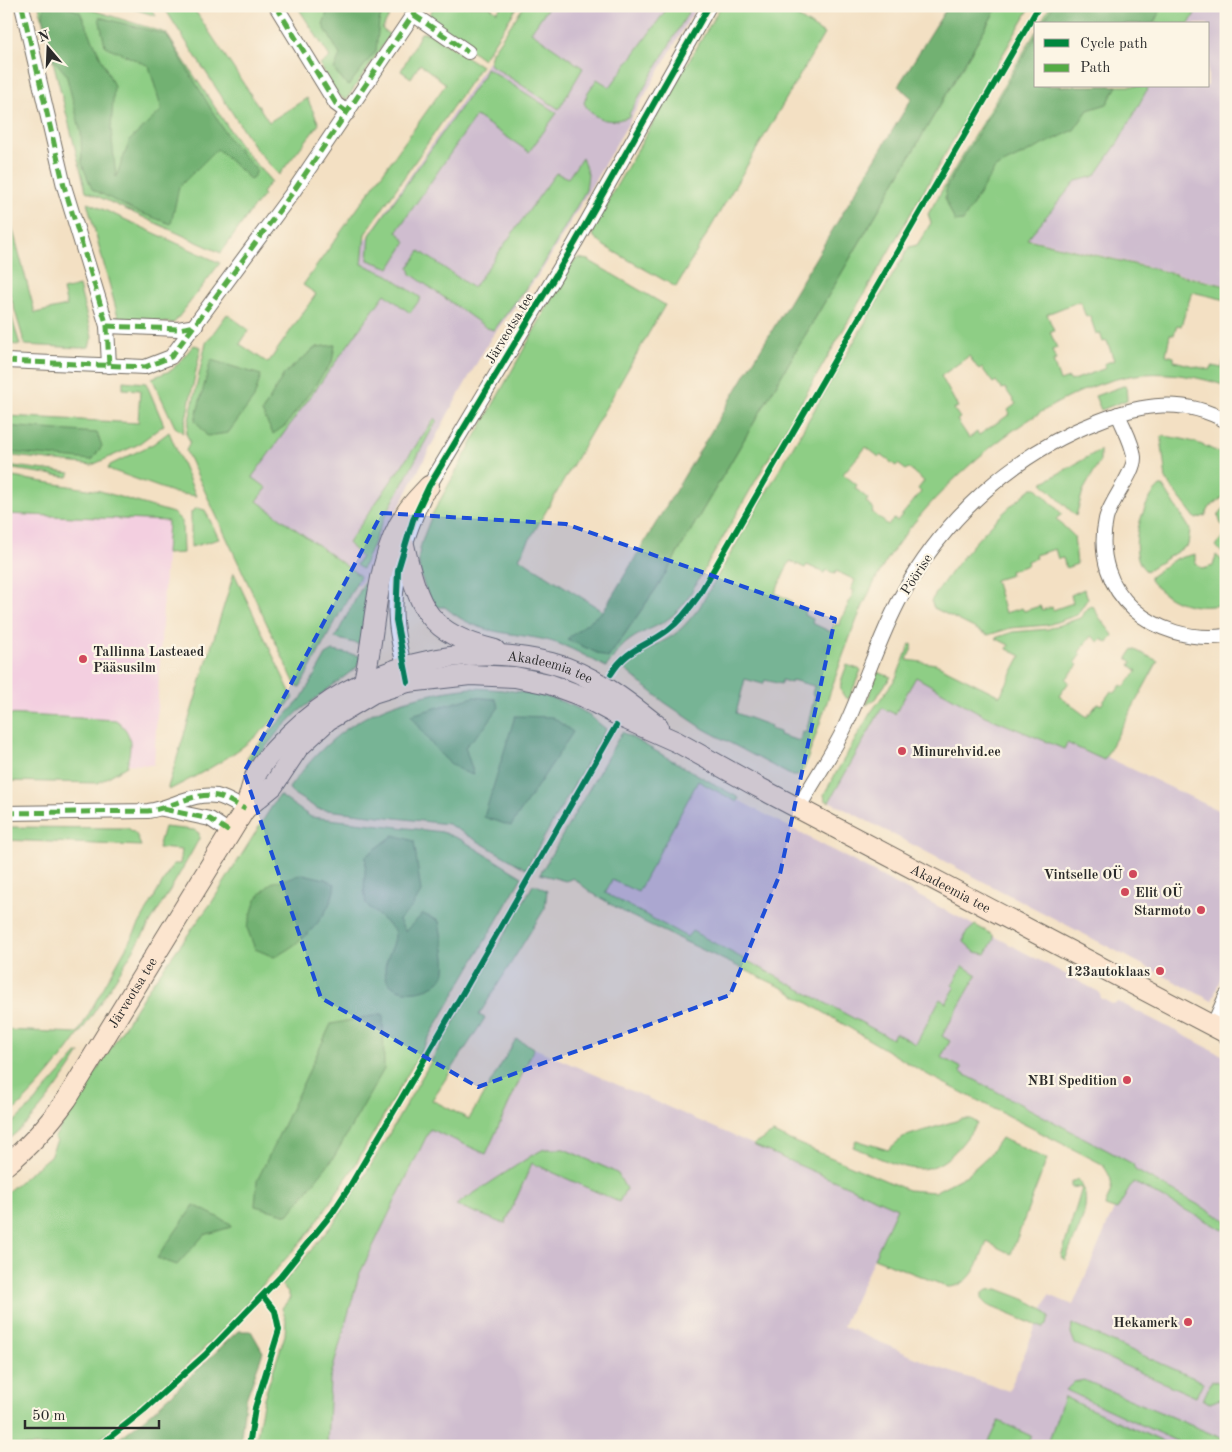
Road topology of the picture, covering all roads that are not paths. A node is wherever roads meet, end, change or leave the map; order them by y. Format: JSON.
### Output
{"nodes":[{"id":1,"x":22,"y":6,"type":"edge"},
{"id":2,"x":276,"y":6,"type":"edge"},
{"id":3,"x":709,"y":6,"type":"edge"},
{"id":4,"x":417,"y":11,"type":"edge"},
{"id":5,"x":468,"y":52,"type":"dead end"},
{"id":6,"x":348,"y":113,"type":"junction"},
{"id":7,"x":107,"y":326,"type":"junction"},
{"id":8,"x":196,"y":326,"type":"junction"},
{"id":9,"x":6,"y":362,"type":"edge"},
{"id":10,"x":109,"y":366,"type":"junction"},
{"id":11,"x":1118,"y":414,"type":"junction"},
{"id":12,"x":1226,"y":421,"type":"edge"},
{"id":13,"x":429,"y":486,"type":"junction"},
{"id":14,"x":404,"y":545,"type":"junction"},
{"id":15,"x":1226,"y":636,"type":"edge"},
{"id":16,"x":516,"y":655,"type":"junction"},
{"id":17,"x":406,"y":674,"type":"junction"},
{"id":18,"x":364,"y":681,"type":"junction"},
{"id":19,"x":677,"y":742,"type":"junction"},
{"id":20,"x":163,"y":809,"type":"junction"},
{"id":21,"x":245,"y":809,"type":"junction"},
{"id":22,"x":798,"y":809,"type":"junction"},
{"id":23,"x":6,"y":813,"type":"edge"},
{"id":24,"x":231,"y":833,"type":"junction"},
{"id":25,"x":1226,"y":996,"type":"edge"},
{"id":26,"x":1219,"y":1029,"type":"edge"},
{"id":27,"x":6,"y":1165,"type":"edge"}],
"edges":[{"from":1,"to":7,"type":"street"},
{"from":2,"to":6,"type":"street"},
{"from":3,"to":13,"type":"street","name":"Järveotsa tee"},
{"from":4,"to":5,"type":"street"},
{"from":4,"to":6,"type":"street"},
{"from":6,"to":8,"type":"street"},
{"from":7,"to":8,"type":"street"},
{"from":7,"to":10,"type":"street"},
{"from":8,"to":10,"type":"street"},
{"from":9,"to":10,"type":"street"},
{"from":11,"to":12,"type":"street","name":"Pöörise"},
{"from":11,"to":15,"type":"street"},
{"from":11,"to":22,"type":"street","name":"Pöörise"},
{"from":13,"to":14,"type":"street","name":"Järveotsa tee"},
{"from":13,"to":18,"type":"main road"},
{"from":14,"to":16,"type":"main road"},
{"from":14,"to":17,"type":"street","name":"Järveotsa tee"},
{"from":16,"to":17,"type":"main road","name":"Akadeemia tee"},
{"from":16,"to":19,"type":"main road","name":"Akadeemia tee"},
{"from":17,"to":18,"type":"main road","name":"Järveotsa tee"},
{"from":17,"to":19,"type":"main road","name":"Akadeemia tee"},
{"from":17,"to":21,"type":"main road","name":"Järveotsa tee"},
{"from":18,"to":21,"type":"main road","name":"Järveotsa tee"},
{"from":19,"to":22,"type":"main road","name":"Akadeemia tee"},
{"from":20,"to":21,"type":"street"},
{"from":20,"to":23,"type":"street"},
{"from":20,"to":24,"type":"street"},
{"from":21,"to":24,"type":"main road","name":"Järveotsa tee"},
{"from":22,"to":26,"type":"main road","name":"Akadeemia tee"},
{"from":24,"to":27,"type":"main road","name":"Järveotsa tee"},
{"from":25,"to":26,"type":"street"}]}
